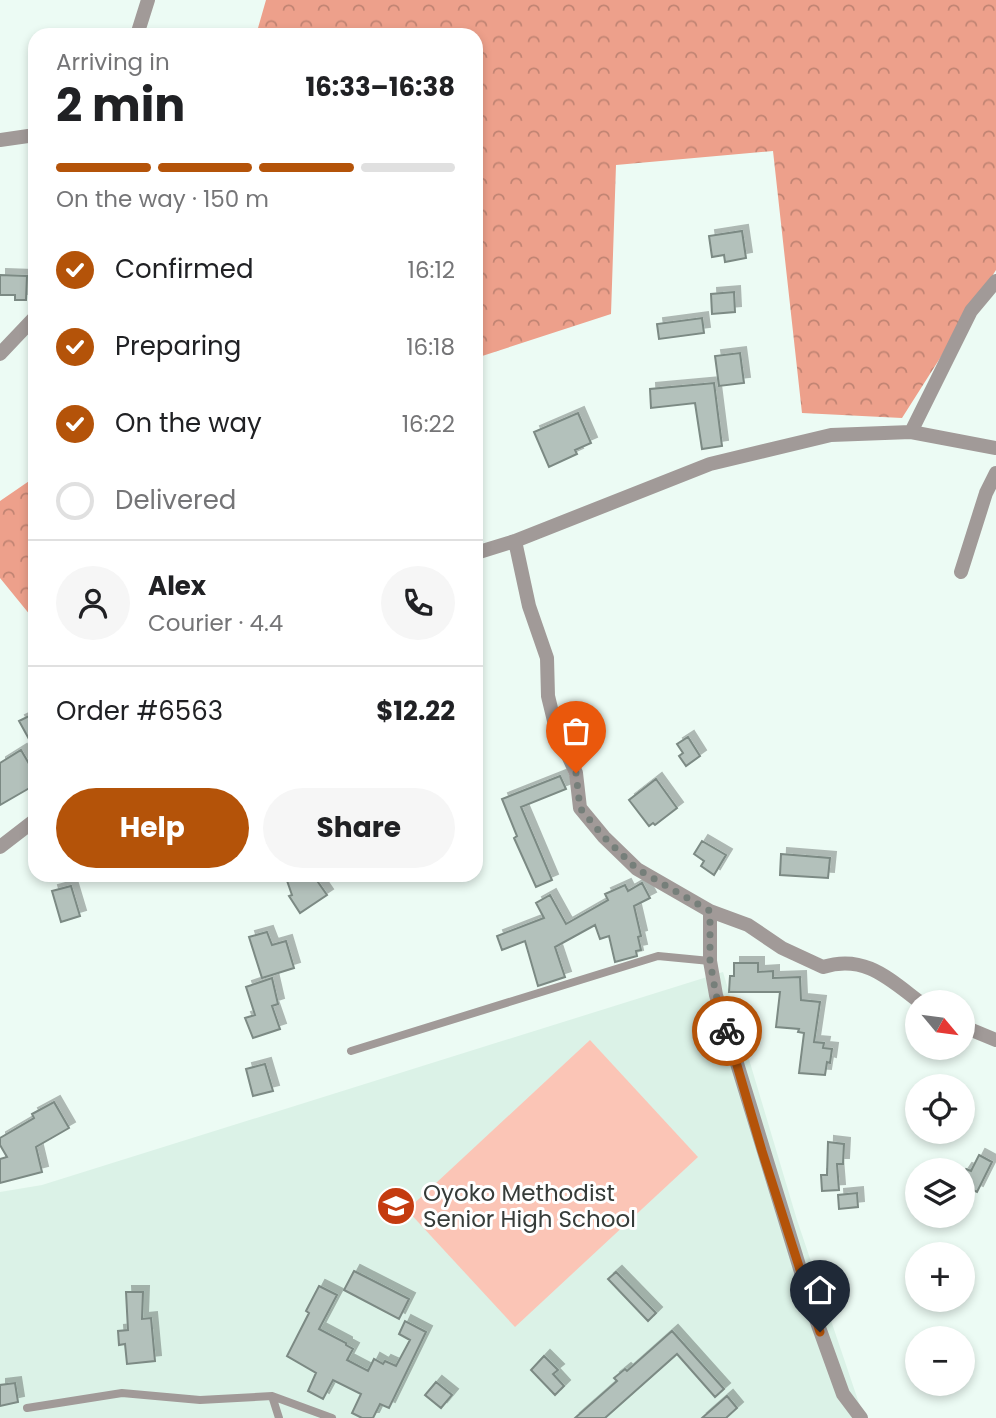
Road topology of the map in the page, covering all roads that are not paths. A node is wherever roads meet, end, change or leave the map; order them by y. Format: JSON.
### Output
{"nodes":[{"id":1,"x":148,"y":0,"type":"edge"},
{"id":2,"x":139,"y":28,"type":"edge"},
{"id":3,"x":28,"y":136,"type":"edge"},
{"id":4,"x":0,"y":140,"type":"edge"},
{"id":5,"x":996,"y":281,"type":"edge"},
{"id":6,"x":28,"y":323,"type":"edge"},
{"id":7,"x":2,"y":347,"type":"edge"},
{"id":8,"x":911,"y":432,"type":"junction"},
{"id":9,"x":996,"y":447,"type":"edge"},
{"id":10,"x":996,"y":473,"type":"edge"},
{"id":11,"x":515,"y":541,"type":"junction"},
{"id":12,"x":483,"y":551,"type":"edge"},
{"id":13,"x":961,"y":572,"type":"dead end"},
{"id":14,"x":28,"y":825,"type":"edge"},
{"id":15,"x":0,"y":847,"type":"edge"},
{"id":16,"x":710,"y":911,"type":"junction"},
{"id":17,"x":710,"y":961,"type":"junction"},
{"id":18,"x":905,"y":992,"type":"edge"},
{"id":19,"x":975,"y":1031,"type":"edge"},
{"id":20,"x":996,"y":1040,"type":"edge"},
{"id":21,"x":351,"y":1052,"type":"dead end"},
{"id":22,"x":272,"y":1395,"type":"junction"},
{"id":23,"x":27,"y":1408,"type":"dead end"},
{"id":24,"x":279,"y":1418,"type":"edge"},
{"id":25,"x":332,"y":1418,"type":"edge"},
{"id":26,"x":861,"y":1418,"type":"edge"}],
"edges":[{"from":1,"to":2,"type":"street"},
{"from":3,"to":4,"type":"street"},
{"from":5,"to":8,"type":"street"},
{"from":6,"to":7,"type":"street"},
{"from":8,"to":9,"type":"street"},
{"from":8,"to":11,"type":"street"},
{"from":10,"to":13,"type":"street"},
{"from":11,"to":12,"type":"street"},
{"from":11,"to":16,"type":"street"},
{"from":14,"to":15,"type":"street"},
{"from":16,"to":17,"type":"street"},
{"from":16,"to":18,"type":"street"},
{"from":17,"to":21,"type":"lane"},
{"from":17,"to":26,"type":"street"},
{"from":19,"to":20,"type":"street"},
{"from":22,"to":23,"type":"lane"},
{"from":22,"to":24,"type":"lane"},
{"from":22,"to":25,"type":"lane"}]}
